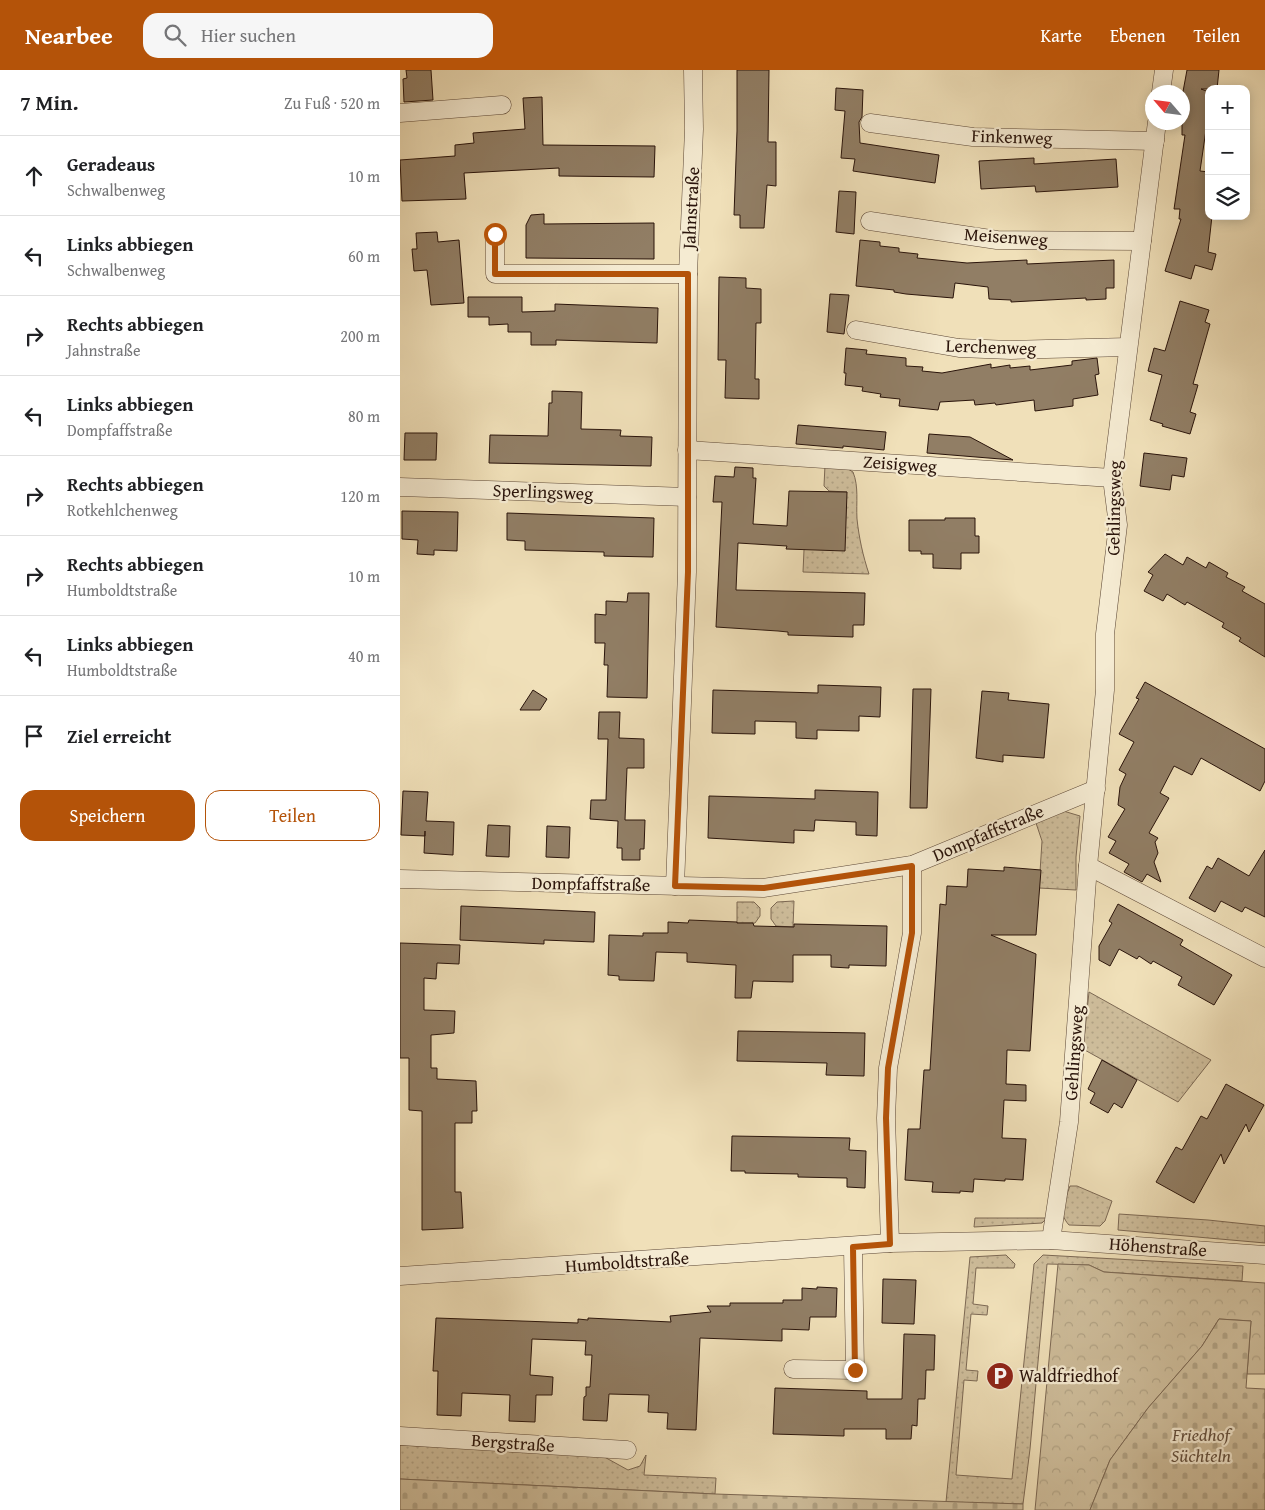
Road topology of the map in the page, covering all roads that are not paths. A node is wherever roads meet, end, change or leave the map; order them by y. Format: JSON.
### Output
{"nodes":[{"id":1,"x":693,"y":70,"type":"edge"},
{"id":2,"x":1164,"y":70,"type":"edge"},
{"id":3,"x":1162,"y":85,"type":"edge"},
{"id":4,"x":502,"y":105,"type":"dead end"},
{"id":5,"x":400,"y":113,"type":"edge"},
{"id":6,"x":870,"y":122,"type":"dead end"},
{"id":7,"x":1156,"y":130,"type":"edge"},
{"id":8,"x":1155,"y":141,"type":"junction"},
{"id":9,"x":870,"y":221,"type":"dead end"},
{"id":10,"x":495,"y":234,"type":"dead end"},
{"id":11,"x":1142,"y":241,"type":"junction"},
{"id":12,"x":688,"y":274,"type":"junction"},
{"id":13,"x":856,"y":330,"type":"dead end"},
{"id":14,"x":1128,"y":347,"type":"junction"},
{"id":15,"x":687,"y":450,"type":"junction"},
{"id":16,"x":1112,"y":478,"type":"junction"},
{"id":17,"x":400,"y":487,"type":"edge"},
{"id":18,"x":687,"y":497,"type":"junction"},
{"id":19,"x":1096,"y":789,"type":"junction"},
{"id":20,"x":912,"y":866,"type":"junction"},
{"id":21,"x":1088,"y":866,"type":"junction"},
{"id":22,"x":400,"y":879,"type":"edge"},
{"id":23,"x":675,"y":886,"type":"junction"},
{"id":24,"x":1265,"y":958,"type":"edge"},
{"id":25,"x":1051,"y":1240,"type":"junction"},
{"id":26,"x":890,"y":1244,"type":"junction"},
{"id":27,"x":853,"y":1247,"type":"junction"},
{"id":28,"x":1265,"y":1255,"type":"edge"},
{"id":29,"x":400,"y":1276,"type":"edge"},
{"id":30,"x":793,"y":1369,"type":"dead end"},
{"id":31,"x":400,"y":1436,"type":"edge"},
{"id":32,"x":627,"y":1450,"type":"dead end"}],
"edges":[{"from":1,"to":12,"type":"street","name":"Jahnstraße"},
{"from":2,"to":3,"type":"street"},
{"from":4,"to":5,"type":"street"},
{"from":6,"to":8,"type":"street","name":"Finkenweg"},
{"from":7,"to":8,"type":"street","name":"Gehlingsweg"},
{"from":8,"to":11,"type":"street","name":"Gehlingsweg"},
{"from":9,"to":11,"type":"street","name":"Meisenweg"},
{"from":10,"to":12,"type":"street"},
{"from":11,"to":14,"type":"street","name":"Gehlingsweg"},
{"from":12,"to":15,"type":"street","name":"Jahnstraße"},
{"from":13,"to":14,"type":"street","name":"Lerchenweg"},
{"from":14,"to":16,"type":"street","name":"Gehlingsweg"},
{"from":15,"to":16,"type":"street","name":"Zeisigweg"},
{"from":15,"to":18,"type":"street","name":"Jahnstraße"},
{"from":16,"to":19,"type":"street","name":"Gehlingsweg"},
{"from":17,"to":18,"type":"street","name":"Sperlingsweg"},
{"from":18,"to":23,"type":"street","name":"Jahnstraße"},
{"from":19,"to":20,"type":"street","name":"Dompfaffstraße"},
{"from":19,"to":21,"type":"street","name":"Gehlingsweg"},
{"from":20,"to":23,"type":"street","name":"Dompfaffstraße"},
{"from":20,"to":26,"type":"street"},
{"from":21,"to":24,"type":"street"},
{"from":21,"to":25,"type":"street","name":"Gehlingsweg"},
{"from":22,"to":23,"type":"street","name":"Dompfaffstraße"},
{"from":25,"to":26,"type":"street","name":"Humboldtstraße"},
{"from":25,"to":28,"type":"street","name":"Höhenstraße"},
{"from":26,"to":27,"type":"street","name":"Humboldtstraße"},
{"from":27,"to":29,"type":"street","name":"Humboldtstraße"},
{"from":27,"to":30,"type":"street"},
{"from":31,"to":32,"type":"street","name":"Bergstraße"}]}
